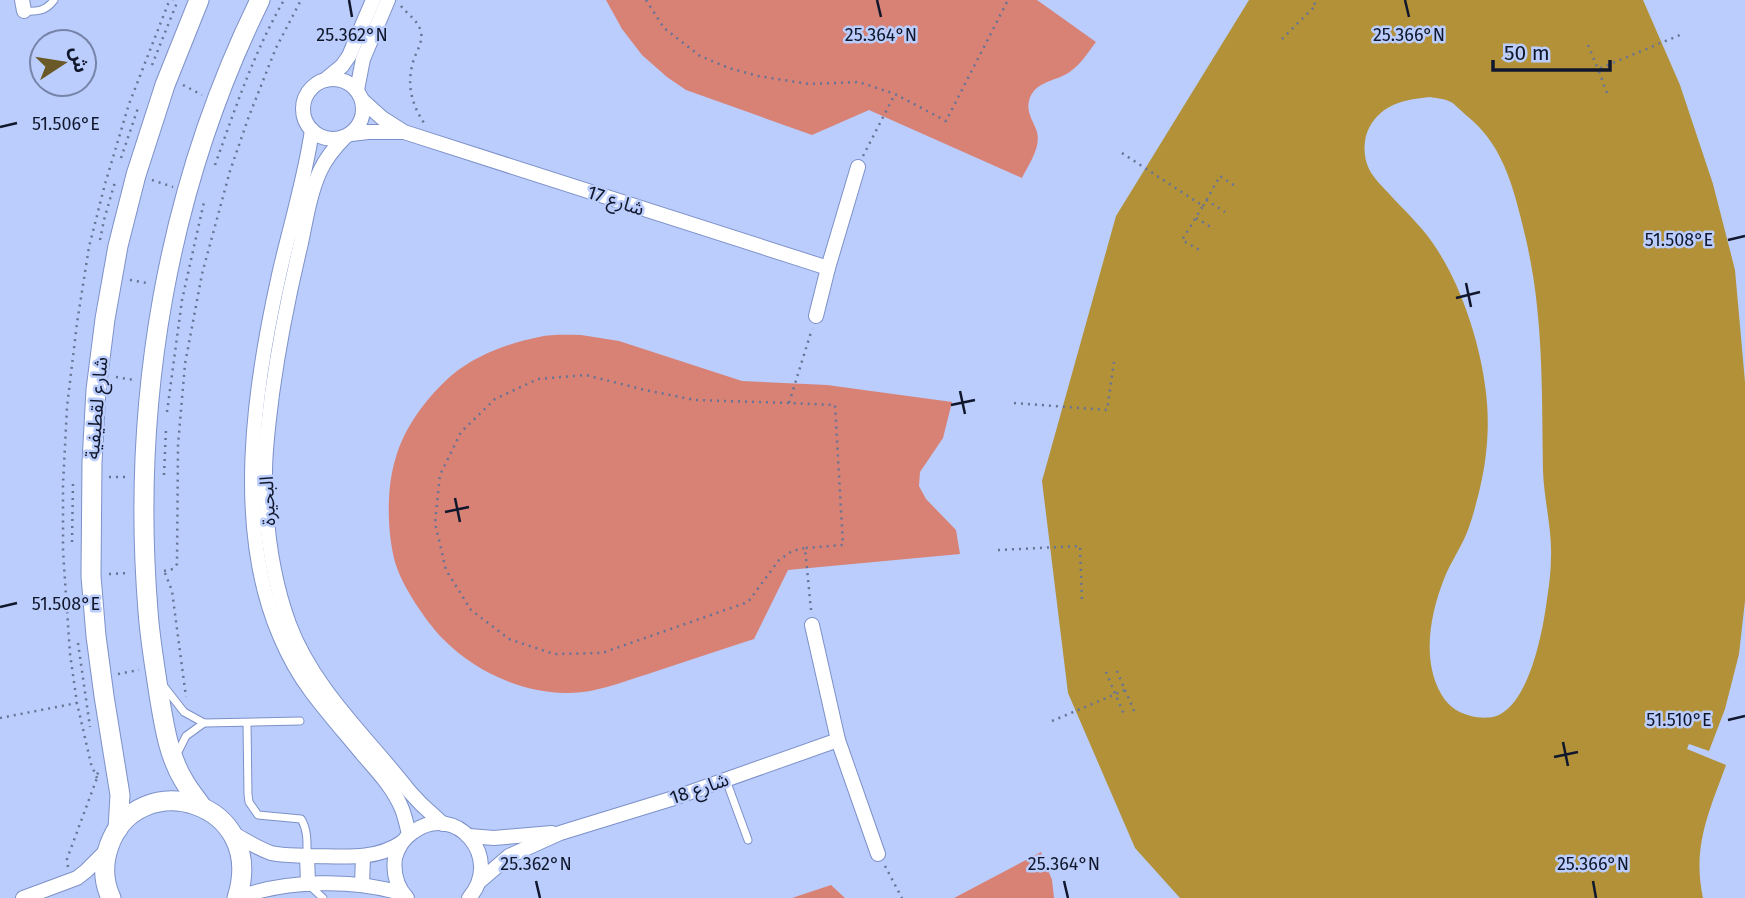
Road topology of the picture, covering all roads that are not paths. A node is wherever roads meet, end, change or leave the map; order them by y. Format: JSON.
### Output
{"nodes":[{"id":1,"x":54,"y":0,"type":"edge"},
{"id":2,"x":199,"y":0,"type":"edge"},
{"id":3,"x":260,"y":0,"type":"edge"},
{"id":4,"x":373,"y":0,"type":"edge"},
{"id":5,"x":393,"y":1,"type":"edge"},
{"id":6,"x":23,"y":6,"type":"edge"},
{"id":7,"x":325,"y":80,"type":"junction"},
{"id":8,"x":360,"y":95,"type":"junction"},
{"id":9,"x":312,"y":130,"type":"junction"},
{"id":10,"x":404,"y":132,"type":"junction"},
{"id":11,"x":348,"y":135,"type":"junction"},
{"id":12,"x":858,"y":167,"type":"road end"},
{"id":13,"x":828,"y":268,"type":"junction"},
{"id":14,"x":281,"y":298,"type":"junction"},
{"id":15,"x":816,"y":316,"type":"road end"},
{"id":16,"x":812,"y":625,"type":"road end"},
{"id":17,"x":156,"y":673,"type":"junction"},
{"id":18,"x":339,"y":716,"type":"junction"},
{"id":19,"x":300,"y":721,"type":"dead end"},
{"id":20,"x":204,"y":723,"type":"junction"},
{"id":21,"x":247,"y":723,"type":"junction"},
{"id":22,"x":838,"y":740,"type":"junction"},
{"id":23,"x":174,"y":760,"type":"junction"},
{"id":24,"x":726,"y":779,"type":"junction"},
{"id":25,"x":202,"y":807,"type":"junction"},
{"id":26,"x":443,"y":824,"type":"junction"},
{"id":27,"x":118,"y":829,"type":"junction"},
{"id":28,"x":560,"y":832,"type":"junction"},
{"id":29,"x":232,"y":833,"type":"junction"},
{"id":30,"x":468,"y":836,"type":"junction"},
{"id":31,"x":405,"y":839,"type":"junction"},
{"id":32,"x":748,"y":840,"type":"dead end"},
{"id":33,"x":107,"y":849,"type":"junction"},
{"id":34,"x":878,"y":854,"type":"road end"},
{"id":35,"x":307,"y":856,"type":"junction"},
{"id":36,"x":363,"y":856,"type":"junction"},
{"id":37,"x":480,"y":881,"type":"junction"},
{"id":38,"x":308,"y":884,"type":"junction"},
{"id":39,"x":362,"y":885,"type":"junction"},
{"id":40,"x":405,"y":896,"type":"edge"},
{"id":41,"x":471,"y":897,"type":"edge"},
{"id":42,"x":23,"y":898,"type":"edge"},
{"id":43,"x":110,"y":898,"type":"edge"},
{"id":44,"x":237,"y":898,"type":"edge"},
{"id":45,"x":323,"y":898,"type":"edge"}],
"edges":[{"from":1,"to":6,"type":"lane"},
{"from":2,"to":27,"type":"street","name":"شارع لقطيفية"},
{"from":3,"to":17,"type":"street"},
{"from":4,"to":7,"type":"street"},
{"from":5,"to":8,"type":"street"},
{"from":7,"to":8,"type":"street"},
{"from":7,"to":9,"type":"street"},
{"from":8,"to":10,"type":"street","name":"شارع 17"},
{"from":8,"to":11,"type":"street"},
{"from":9,"to":11,"type":"street"},
{"from":9,"to":14,"type":"street","name":"البحيرة"},
{"from":10,"to":11,"type":"street","name":"شارع 17"},
{"from":10,"to":13,"type":"street","name":"شارع 17"},
{"from":11,"to":14,"type":"street","name":"البحيرة"},
{"from":12,"to":13,"type":"street"},
{"from":13,"to":15,"type":"street"},
{"from":14,"to":18,"type":"street","name":"البحيرة"},
{"from":16,"to":22,"type":"street"},
{"from":17,"to":20,"type":"lane"},
{"from":17,"to":23,"type":"street"},
{"from":18,"to":26,"type":"street","name":"البحيرة"},
{"from":18,"to":31,"type":"street","name":"البحيرة"},
{"from":19,"to":21,"type":"lane"},
{"from":20,"to":21,"type":"lane"},
{"from":20,"to":23,"type":"lane"},
{"from":21,"to":35,"type":"lane"},
{"from":22,"to":24,"type":"street","name":"شارع 18"},
{"from":22,"to":34,"type":"street"},
{"from":23,"to":25,"type":"street"},
{"from":24,"to":28,"type":"street","name":"شارع 18"},
{"from":24,"to":32,"type":"lane"},
{"from":25,"to":27,"type":"street"},
{"from":25,"to":29,"type":"street"},
{"from":26,"to":30,"type":"street","name":"البحيرة"},
{"from":26,"to":31,"type":"street"},
{"from":27,"to":33,"type":"street"},
{"from":28,"to":30,"type":"street","name":"شارع 18"},
{"from":28,"to":37,"type":"street","name":"شارع 18"},
{"from":29,"to":35,"type":"street"},
{"from":29,"to":44,"type":"street"},
{"from":30,"to":37,"type":"street"},
{"from":31,"to":36,"type":"street"},
{"from":31,"to":40,"type":"street"},
{"from":33,"to":42,"type":"street"},
{"from":33,"to":43,"type":"street"},
{"from":35,"to":36,"type":"street"},
{"from":35,"to":38,"type":"street"},
{"from":36,"to":39,"type":"street"},
{"from":37,"to":41,"type":"street","name":"شارع 18"},
{"from":38,"to":39,"type":"street"},
{"from":38,"to":44,"type":"street"},
{"from":38,"to":45,"type":"lane"},
{"from":39,"to":40,"type":"street"}]}
